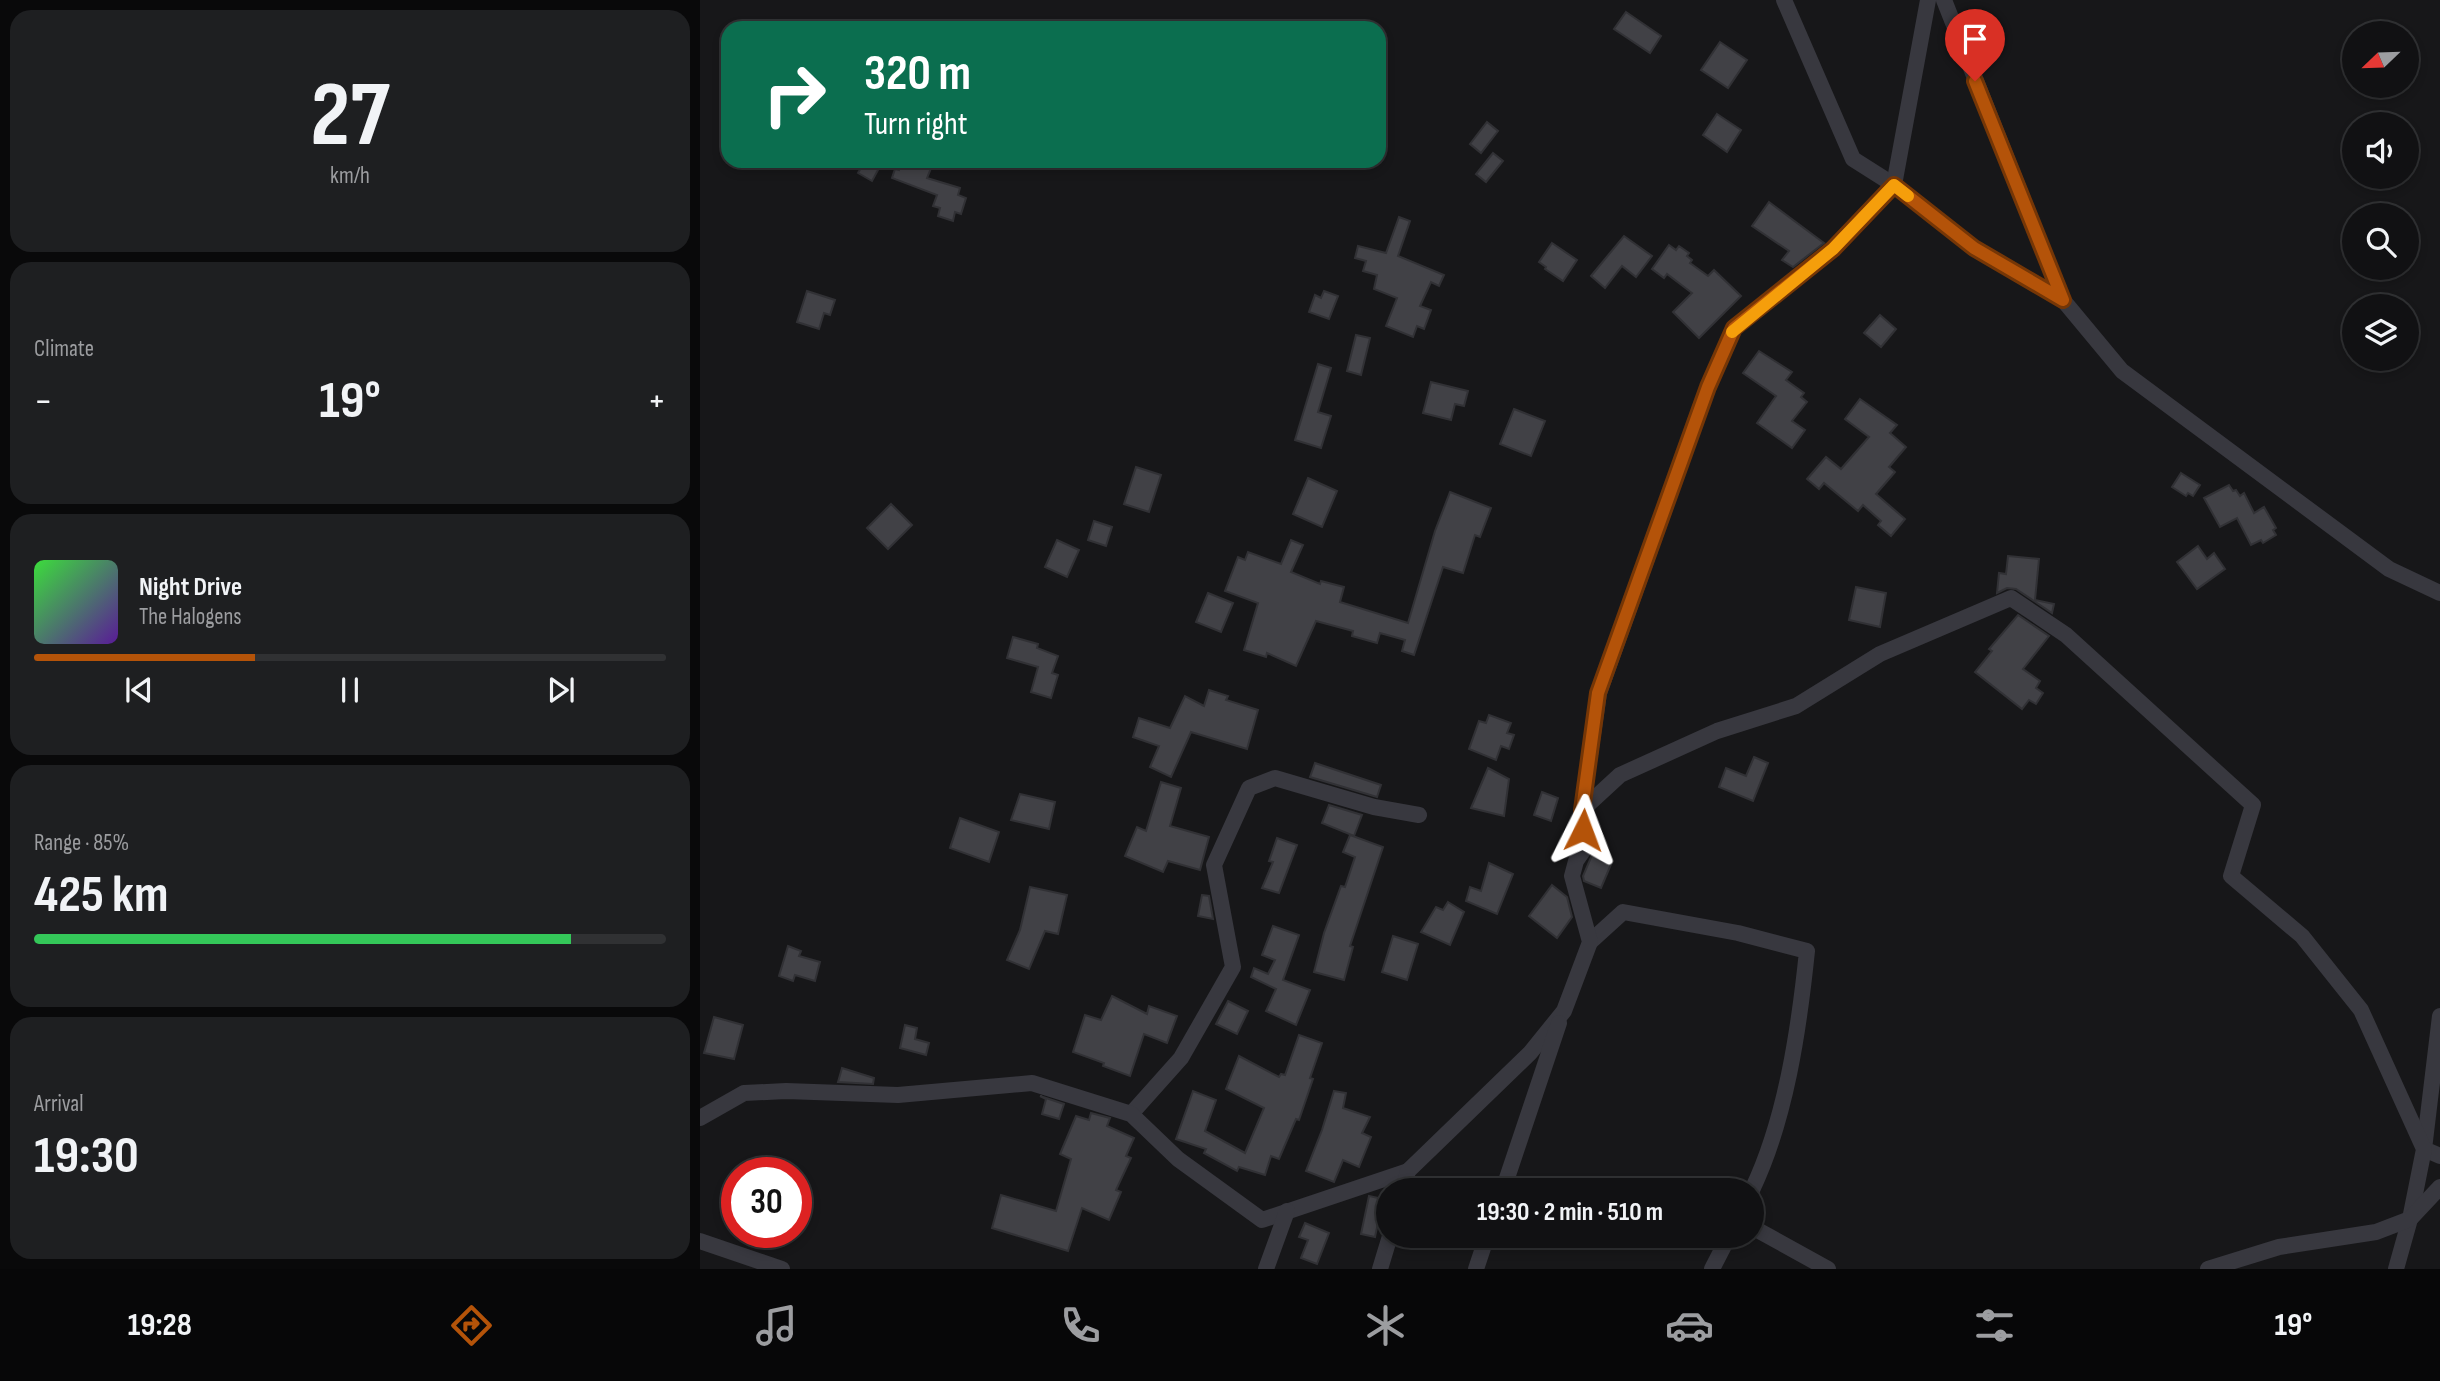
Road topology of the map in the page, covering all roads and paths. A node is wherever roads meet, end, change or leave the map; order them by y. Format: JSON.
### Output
{"nodes":[{"id":1,"x":1784,"y":0,"type":"edge"},
{"id":2,"x":1928,"y":0,"type":"edge"},
{"id":3,"x":1944,"y":0,"type":"edge"},
{"id":4,"x":1894,"y":185,"type":"junction"},
{"id":5,"x":2063,"y":300,"type":"junction"},
{"id":6,"x":2440,"y":593,"type":"edge"},
{"id":7,"x":1582,"y":810,"type":"junction"},
{"id":8,"x":1419,"y":815,"type":"dead end"},
{"id":9,"x":1590,"y":942,"type":"junction"},
{"id":10,"x":1564,"y":1011,"type":"junction"},
{"id":11,"x":2440,"y":1016,"type":"edge"},
{"id":12,"x":1131,"y":1114,"type":"junction"},
{"id":13,"x":700,"y":1118,"type":"edge"},
{"id":14,"x":2424,"y":1149,"type":"junction"},
{"id":15,"x":2440,"y":1156,"type":"edge"},
{"id":16,"x":1408,"y":1171,"type":"junction"},
{"id":17,"x":1406,"y":1178,"type":"edge"},
{"id":18,"x":1507,"y":1178,"type":"edge"},
{"id":19,"x":1757,"y":1178,"type":"edge"},
{"id":20,"x":2440,"y":1187,"type":"edge"},
{"id":21,"x":1287,"y":1212,"type":"junction"},
{"id":22,"x":2410,"y":1219,"type":"junction"},
{"id":23,"x":1764,"y":1234,"type":"edge"},
{"id":24,"x":700,"y":1241,"type":"edge"},
{"id":25,"x":1386,"y":1248,"type":"edge"},
{"id":26,"x":1483,"y":1248,"type":"edge"},
{"id":27,"x":1723,"y":1248,"type":"edge"},
{"id":28,"x":782,"y":1269,"type":"edge"},
{"id":29,"x":1265,"y":1269,"type":"edge"},
{"id":30,"x":1380,"y":1269,"type":"edge"},
{"id":31,"x":1476,"y":1269,"type":"edge"},
{"id":32,"x":1712,"y":1269,"type":"edge"},
{"id":33,"x":1828,"y":1269,"type":"edge"},
{"id":34,"x":2208,"y":1269,"type":"edge"},
{"id":35,"x":2396,"y":1269,"type":"edge"}],
"edges":[{"from":1,"to":4,"type":"street"},
{"from":2,"to":4,"type":"street"},
{"from":3,"to":5,"type":"street"},
{"from":4,"to":5,"type":"street"},
{"from":4,"to":7,"type":"street"},
{"from":5,"to":6,"type":"street"},
{"from":7,"to":9,"type":"street"},
{"from":7,"to":14,"type":"street"},
{"from":8,"to":12,"type":"street"},
{"from":9,"to":10,"type":"street"},
{"from":9,"to":19,"type":"street"},
{"from":10,"to":16,"type":"street"},
{"from":10,"to":18,"type":"street"},
{"from":11,"to":14,"type":"street"},
{"from":12,"to":13,"type":"street"},
{"from":12,"to":21,"type":"street"},
{"from":14,"to":15,"type":"street"},
{"from":14,"to":22,"type":"street"},
{"from":16,"to":17,"type":"street"},
{"from":16,"to":21,"type":"street"},
{"from":20,"to":22,"type":"street"},
{"from":21,"to":29,"type":"street"},
{"from":22,"to":34,"type":"street"},
{"from":22,"to":35,"type":"street"},
{"from":23,"to":33,"type":"street"},
{"from":24,"to":28,"type":"street"},
{"from":25,"to":30,"type":"street"},
{"from":26,"to":31,"type":"street"},
{"from":27,"to":32,"type":"street"}]}
